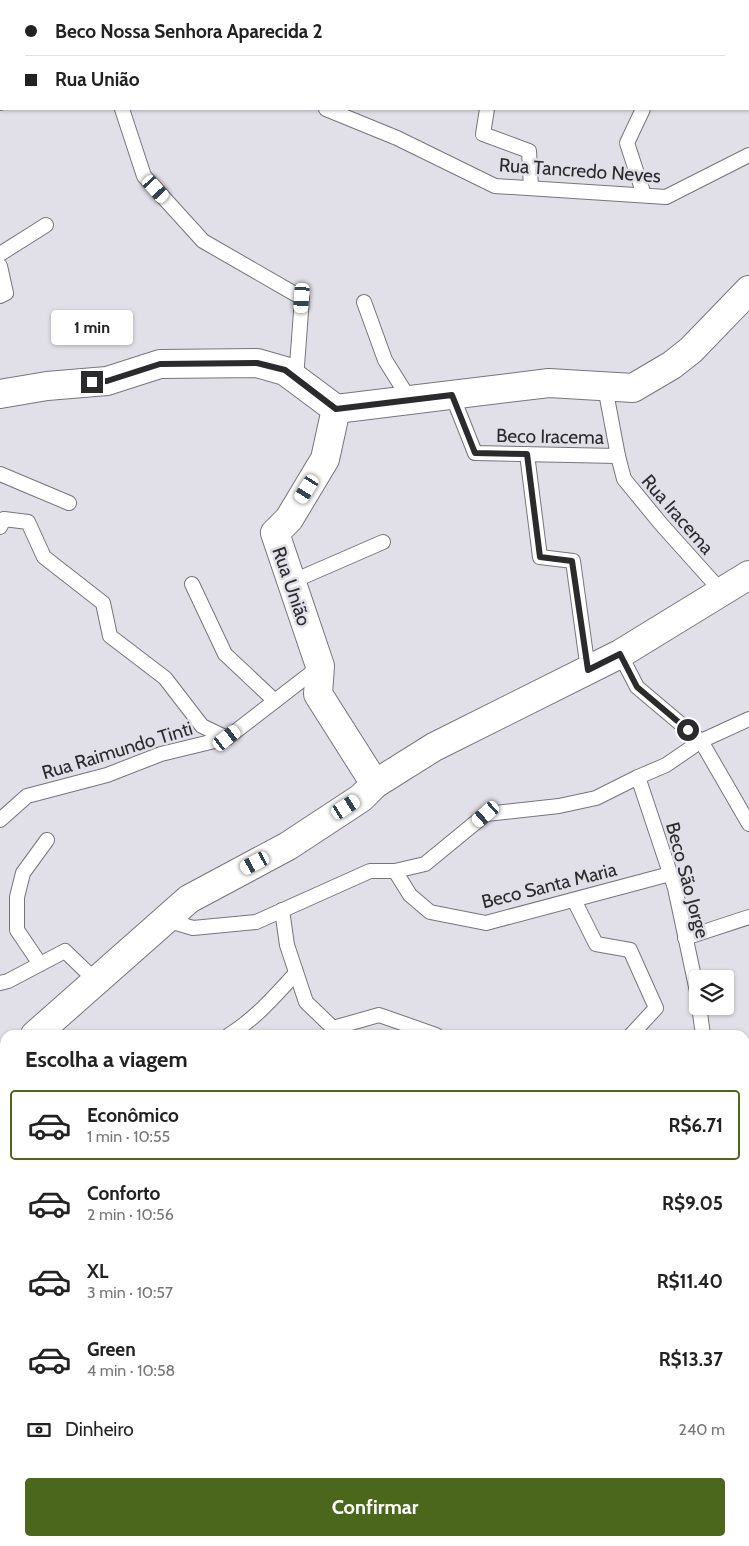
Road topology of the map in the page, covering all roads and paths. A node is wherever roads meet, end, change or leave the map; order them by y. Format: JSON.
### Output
{"nodes":[{"id":1,"x":122,"y":110,"type":"edge"},
{"id":2,"x":328,"y":110,"type":"edge"},
{"id":3,"x":487,"y":110,"type":"edge"},
{"id":4,"x":643,"y":110,"type":"edge"},
{"id":5,"x":749,"y":155,"type":"edge"},
{"id":6,"x":531,"y":188,"type":"junction"},
{"id":7,"x":644,"y":195,"type":"junction"},
{"id":8,"x":46,"y":225,"type":"dead end"},
{"id":9,"x":0,"y":254,"type":"edge"},
{"id":10,"x":0,"y":266,"type":"edge"},
{"id":11,"x":749,"y":290,"type":"edge"},
{"id":12,"x":0,"y":296,"type":"edge"},
{"id":13,"x":364,"y":302,"type":"dead end"},
{"id":14,"x":296,"y":379,"type":"junction"},
{"id":15,"x":605,"y":386,"type":"junction"},
{"id":16,"x":0,"y":394,"type":"edge"},
{"id":17,"x":452,"y":395,"type":"junction"},
{"id":18,"x":410,"y":400,"type":"junction"},
{"id":19,"x":336,"y":409,"type":"junction"},
{"id":20,"x":527,"y":454,"type":"junction"},
{"id":21,"x":618,"y":456,"type":"junction"},
{"id":22,"x":0,"y":474,"type":"edge"},
{"id":23,"x":69,"y":503,"type":"dead end"},
{"id":24,"x":0,"y":527,"type":"edge"},
{"id":25,"x":383,"y":542,"type":"dead end"},
{"id":26,"x":749,"y":575,"type":"edge"},
{"id":27,"x":291,"y":582,"type":"junction"},
{"id":28,"x":192,"y":584,"type":"dead end"},
{"id":29,"x":722,"y":592,"type":"junction"},
{"id":30,"x":620,"y":654,"type":"junction"},
{"id":31,"x":320,"y":666,"type":"junction"},
{"id":32,"x":588,"y":670,"type":"junction"},
{"id":33,"x":275,"y":701,"type":"junction"},
{"id":34,"x":749,"y":719,"type":"edge"},
{"id":35,"x":227,"y":738,"type":"junction"},
{"id":36,"x":701,"y":740,"type":"junction"},
{"id":37,"x":638,"y":776,"type":"junction"},
{"id":38,"x":375,"y":784,"type":"junction"},
{"id":39,"x":0,"y":820,"type":"edge"},
{"id":40,"x":749,"y":824,"type":"edge"},
{"id":41,"x":47,"y":840,"type":"dead end"},
{"id":42,"x":395,"y":870,"type":"junction"},
{"id":43,"x":670,"y":874,"type":"junction"},
{"id":44,"x":574,"y":900,"type":"junction"},
{"id":45,"x":282,"y":910,"type":"junction"},
{"id":46,"x":749,"y":917,"type":"edge"},
{"id":47,"x":166,"y":920,"type":"junction"},
{"id":48,"x":685,"y":938,"type":"junction"},
{"id":49,"x":40,"y":964,"type":"junction"},
{"id":50,"x":692,"y":970,"type":"edge"},
{"id":51,"x":296,"y":973,"type":"junction"},
{"id":52,"x":0,"y":982,"type":"edge"},
{"id":53,"x":96,"y":982,"type":"junction"},
{"id":54,"x":700,"y":1015,"type":"edge"},
{"id":55,"x":50,"y":1029,"type":"edge"},
{"id":56,"x":236,"y":1030,"type":"edge"},
{"id":57,"x":332,"y":1030,"type":"edge"},
{"id":58,"x":339,"y":1030,"type":"edge"},
{"id":59,"x":422,"y":1030,"type":"edge"},
{"id":60,"x":636,"y":1030,"type":"edge"},
{"id":61,"x":702,"y":1030,"type":"edge"}],
"edges":[{"from":1,"to":14,"type":"lane"},
{"from":2,"to":6,"type":"lane","name":"Rua Tancredo Neves"},
{"from":3,"to":6,"type":"lane"},
{"from":4,"to":7,"type":"lane"},
{"from":5,"to":7,"type":"lane","name":"Rua Tancredo Neves"},
{"from":6,"to":7,"type":"lane","name":"Rua Tancredo Neves"},
{"from":8,"to":9,"type":"lane"},
{"from":10,"to":12,"type":"lane"},
{"from":11,"to":15,"type":"street"},
{"from":13,"to":18,"type":"lane"},
{"from":14,"to":16,"type":"street"},
{"from":14,"to":19,"type":"street"},
{"from":15,"to":17,"type":"street"},
{"from":15,"to":21,"type":"lane","name":"Beco Iracema"},
{"from":17,"to":18,"type":"street"},
{"from":17,"to":20,"type":"lane","name":"Beco Iracema"},
{"from":18,"to":19,"type":"street"},
{"from":19,"to":27,"type":"street","name":"Rua União"},
{"from":20,"to":21,"type":"lane","name":"Beco Iracema"},
{"from":20,"to":32,"type":"lane"},
{"from":21,"to":29,"type":"lane","name":"Rua Iracema"},
{"from":22,"to":23,"type":"lane"},
{"from":24,"to":35,"type":"lane"},
{"from":25,"to":27,"type":"lane"},
{"from":26,"to":29,"type":"street"},
{"from":27,"to":31,"type":"street","name":"Rua União"},
{"from":28,"to":33,"type":"lane"},
{"from":29,"to":30,"type":"street"},
{"from":30,"to":32,"type":"street"},
{"from":30,"to":36,"type":"lane"},
{"from":31,"to":33,"type":"lane","name":"Rua Raimundo Tinti"},
{"from":31,"to":38,"type":"street","name":"Rua União"},
{"from":32,"to":38,"type":"street"},
{"from":33,"to":35,"type":"lane","name":"Rua Raimundo Tinti"},
{"from":34,"to":36,"type":"lane"},
{"from":35,"to":39,"type":"lane","name":"Rua Raimundo Tinti"},
{"from":36,"to":37,"type":"lane"},
{"from":36,"to":40,"type":"lane"},
{"from":37,"to":42,"type":"lane"},
{"from":37,"to":43,"type":"lane","name":"Beco São Jorge"},
{"from":38,"to":47,"type":"street"},
{"from":41,"to":49,"type":"lane"},
{"from":42,"to":44,"type":"lane","name":"Beco Santa Maria"},
{"from":42,"to":45,"type":"lane"},
{"from":43,"to":44,"type":"lane","name":"Beco Santa Maria"},
{"from":43,"to":48,"type":"lane","name":"Beco São Jorge"},
{"from":44,"to":60,"type":"lane"},
{"from":45,"to":47,"type":"lane"},
{"from":45,"to":51,"type":"lane"},
{"from":46,"to":48,"type":"lane"},
{"from":47,"to":53,"type":"street"},
{"from":48,"to":50,"type":"lane","name":"Beco São Jorge"},
{"from":49,"to":52,"type":"lane"},
{"from":49,"to":53,"type":"lane"},
{"from":51,"to":56,"type":"lane"},
{"from":51,"to":57,"type":"lane"},
{"from":53,"to":55,"type":"street"},
{"from":54,"to":61,"type":"lane"},
{"from":58,"to":59,"type":"lane"}]}
